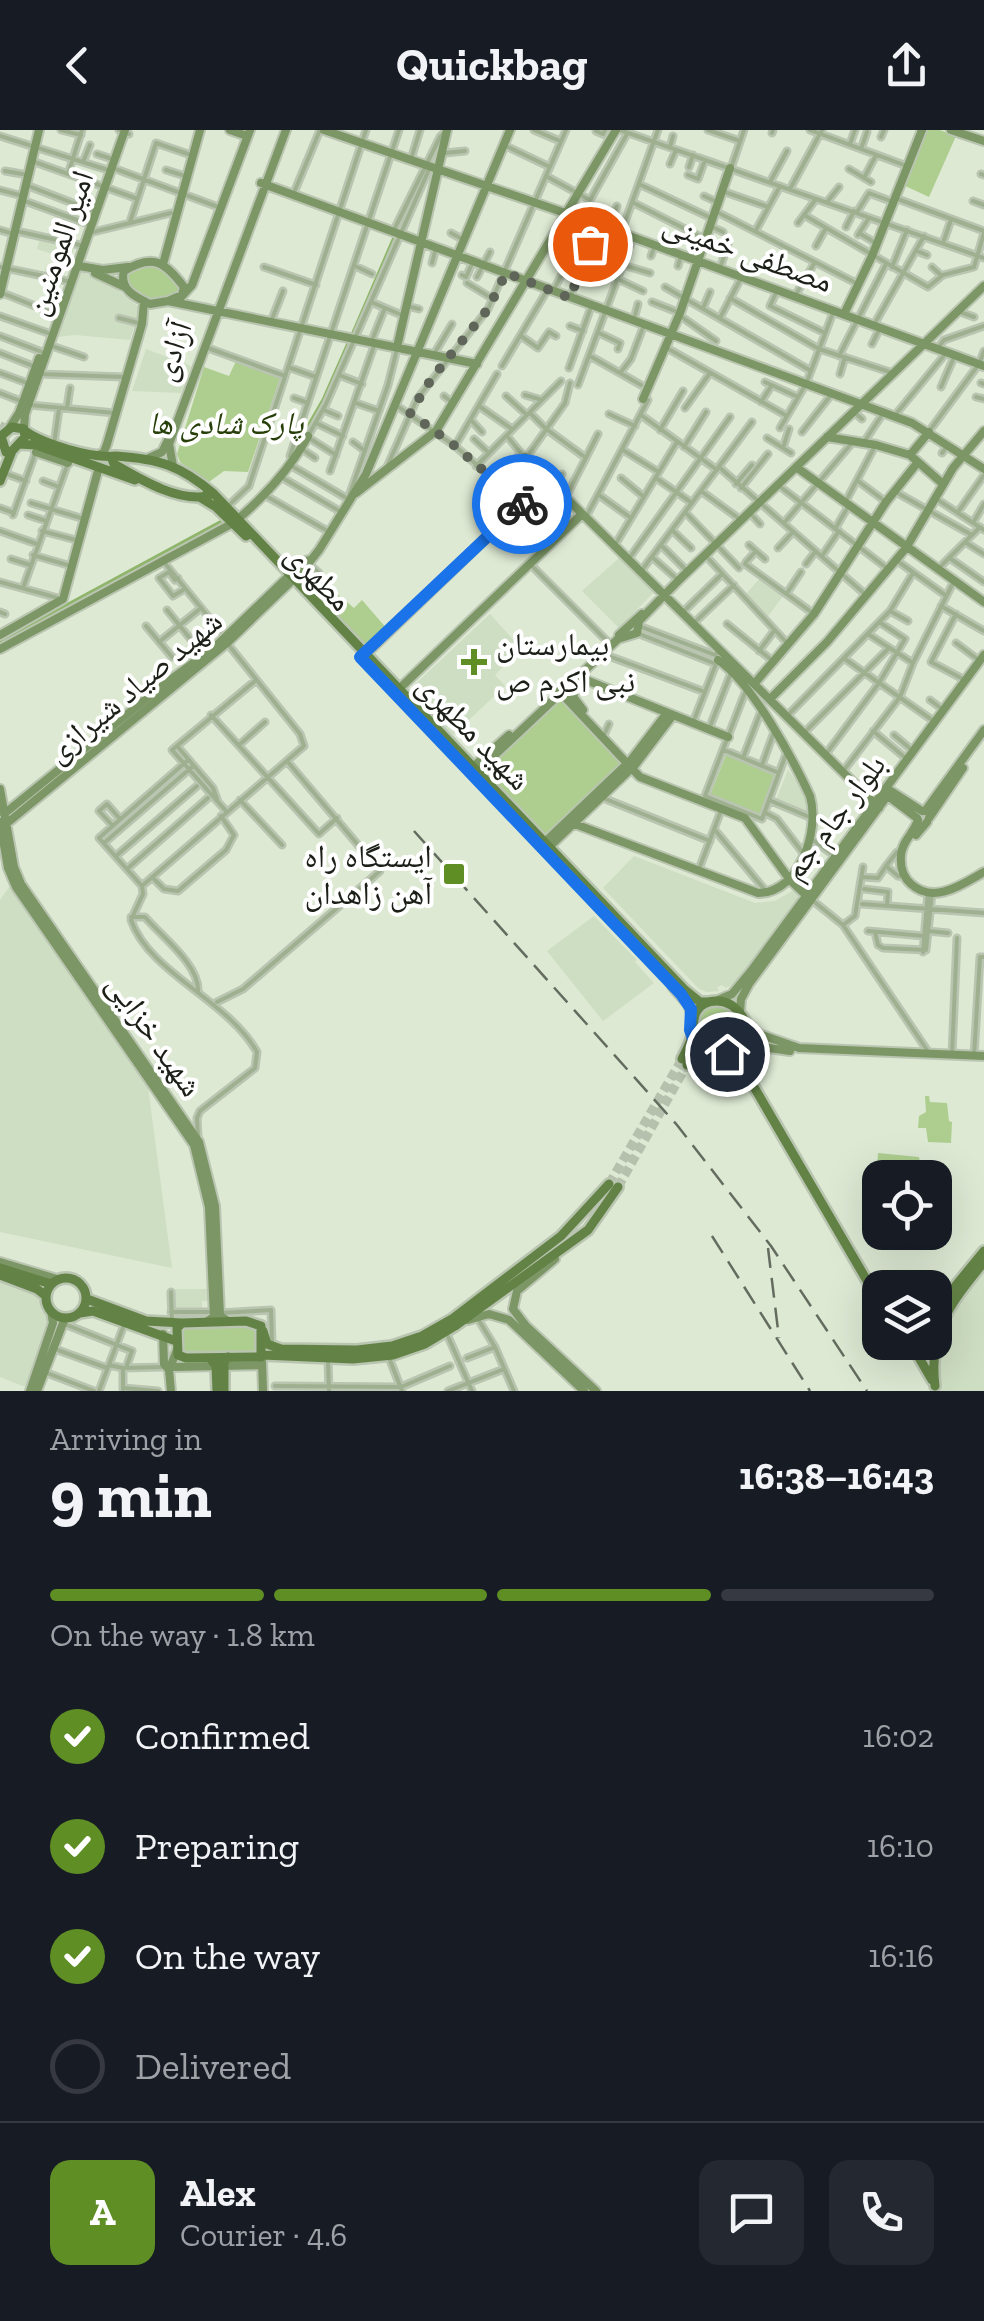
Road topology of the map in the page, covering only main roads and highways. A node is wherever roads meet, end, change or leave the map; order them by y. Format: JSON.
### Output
{"nodes":[{"id":1,"x":24,"y":430,"type":"junction"},
{"id":2,"x":1,"y":441,"type":"edge"},
{"id":3,"x":16,"y":448,"type":"junction"},
{"id":4,"x":70,"y":456,"type":"junction"},
{"id":5,"x":116,"y":456,"type":"junction"},
{"id":6,"x":0,"y":457,"type":"edge"},
{"id":7,"x":97,"y":461,"type":"junction"},
{"id":8,"x":2,"y":477,"type":"edge"},
{"id":9,"x":147,"y":484,"type":"junction"},
{"id":10,"x":204,"y":493,"type":"junction"},
{"id":11,"x":237,"y":524,"type":"junction"},
{"id":12,"x":364,"y":655,"type":"junction"},
{"id":13,"x":546,"y":846,"type":"junction"},
{"id":14,"x":712,"y":1002,"type":"junction"},
{"id":15,"x":693,"y":1016,"type":"junction"},
{"id":16,"x":692,"y":1037,"type":"junction"},
{"id":17,"x":739,"y":1045,"type":"junction"},
{"id":18,"x":706,"y":1053,"type":"junction"},
{"id":19,"x":720,"y":1056,"type":"junction"},
{"id":20,"x":596,"y":1222,"type":"junction"},
{"id":21,"x":568,"y":1230,"type":"junction"},
{"id":22,"x":984,"y":1251,"type":"edge"},
{"id":23,"x":984,"y":1262,"type":"edge"},
{"id":24,"x":0,"y":1268,"type":"edge"},
{"id":25,"x":868,"y":1270,"type":"edge"},
{"id":26,"x":862,"y":1271,"type":"edge"},
{"id":27,"x":54,"y":1282,"type":"junction"},
{"id":28,"x":952,"y":1290,"type":"edge"},
{"id":29,"x":46,"y":1296,"type":"junction"},
{"id":30,"x":87,"y":1299,"type":"junction"},
{"id":31,"x":80,"y":1313,"type":"junction"},
{"id":32,"x":175,"y":1319,"type":"junction"},
{"id":33,"x":262,"y":1331,"type":"junction"},
{"id":34,"x":178,"y":1349,"type":"junction"},
{"id":35,"x":299,"y":1354,"type":"junction"},
{"id":36,"x":263,"y":1359,"type":"junction"},
{"id":37,"x":918,"y":1360,"type":"edge"},
{"id":38,"x":219,"y":1362,"type":"junction"},
{"id":39,"x":935,"y":1389,"type":"edge"},
{"id":40,"x":216,"y":1391,"type":"edge"},
{"id":41,"x":224,"y":1391,"type":"edge"}],
"edges":[{"from":1,"to":2,"type":"main road"},
{"from":1,"to":3,"type":"main road"},
{"from":1,"to":4,"type":"main road"},
{"from":2,"to":3,"type":"main road"},
{"from":2,"to":6,"type":"main road"},
{"from":3,"to":4,"type":"main road"},
{"from":3,"to":8,"type":"main road"},
{"from":4,"to":7,"type":"main road"},
{"from":5,"to":7,"type":"main road"},
{"from":5,"to":9,"type":"main road"},
{"from":5,"to":10,"type":"main road"},
{"from":7,"to":9,"type":"main road"},
{"from":9,"to":10,"type":"main road"},
{"from":10,"to":11,"type":"main road"},
{"from":10,"to":11,"type":"main road"},
{"from":11,"to":12,"type":"main road","name":"مطهری"},
{"from":12,"to":13,"type":"main road","name":"مطهری"},
{"from":12,"to":13,"type":"main road","name":"شهید مطهری"},
{"from":13,"to":14,"type":"main road","name":"شهید مطهری"},
{"from":13,"to":15,"type":"main road","name":"مطهری"},
{"from":14,"to":15,"type":"main road"},
{"from":14,"to":17,"type":"main road"},
{"from":15,"to":16,"type":"main road"},
{"from":16,"to":18,"type":"main road"},
{"from":16,"to":18,"type":"main road"},
{"from":17,"to":19,"type":"main road"},
{"from":17,"to":25,"type":"main road"},
{"from":18,"to":19,"type":"main road"},
{"from":19,"to":26,"type":"main road"},
{"from":20,"to":21,"type":"main road"},
{"from":20,"to":21,"type":"main road"},
{"from":20,"to":35,"type":"main road"},
{"from":21,"to":35,"type":"main road"},
{"from":22,"to":28,"type":"main road"},
{"from":23,"to":39,"type":"main road"},
{"from":24,"to":27,"type":"main road"},
{"from":24,"to":29,"type":"main road"},
{"from":27,"to":29,"type":"main road"},
{"from":27,"to":30,"type":"main road"},
{"from":29,"to":31,"type":"main road"},
{"from":30,"to":31,"type":"main road"},
{"from":30,"to":32,"type":"main road"},
{"from":31,"to":34,"type":"main road"},
{"from":32,"to":33,"type":"main road"},
{"from":32,"to":34,"type":"main road"},
{"from":33,"to":35,"type":"main road"},
{"from":33,"to":36,"type":"main road"},
{"from":34,"to":38,"type":"main road"},
{"from":35,"to":36,"type":"main road"},
{"from":36,"to":38,"type":"main road"},
{"from":37,"to":39,"type":"main road"},
{"from":38,"to":40,"type":"main road"},
{"from":38,"to":41,"type":"main road"}]}
